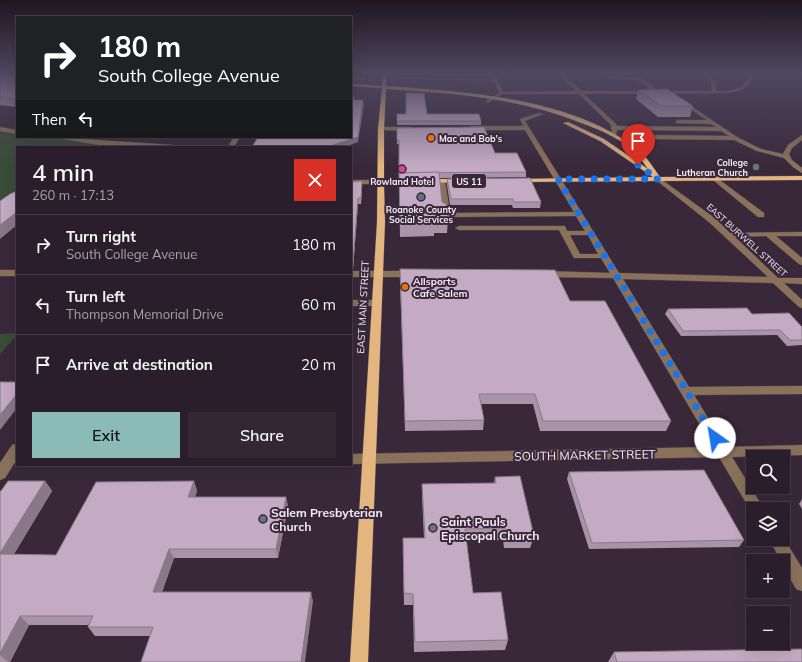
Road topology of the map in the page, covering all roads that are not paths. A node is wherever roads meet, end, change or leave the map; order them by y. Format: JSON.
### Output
{"nodes":[{"id":1,"x":383,"y":104,"type":"edge"},
{"id":2,"x":497,"y":104,"type":"edge"},
{"id":3,"x":521,"y":104,"type":"edge"},
{"id":4,"x":591,"y":104,"type":"edge"},
{"id":5,"x":686,"y":104,"type":"edge"},
{"id":6,"x":526,"y":110,"type":"dead end"},
{"id":7,"x":533,"y":112,"type":"dead end"},
{"id":8,"x":541,"y":114,"type":"junction"},
{"id":9,"x":601,"y":114,"type":"junction"},
{"id":10,"x":547,"y":116,"type":"dead end"},
{"id":11,"x":560,"y":120,"type":"dead end"},
{"id":12,"x":612,"y":122,"type":"junction"},
{"id":13,"x":651,"y":122,"type":"dead end"},
{"id":14,"x":674,"y":122,"type":"edge"},
{"id":15,"x":713,"y":122,"type":"junction"},
{"id":16,"x":593,"y":126,"type":"junction"},
{"id":17,"x":465,"y":128,"type":"edge"},
{"id":18,"x":526,"y":128,"type":"junction"},
{"id":19,"x":615,"y":128,"type":"junction"},
{"id":20,"x":0,"y":129,"type":"edge"},
{"id":21,"x":381,"y":129,"type":"junction"},
{"id":22,"x":420,"y":129,"type":"edge"},
{"id":23,"x":640,"y":129,"type":"junction"},
{"id":24,"x":722,"y":129,"type":"junction"},
{"id":25,"x":16,"y":132,"type":"edge"},
{"id":26,"x":614,"y":136,"type":"junction"},
{"id":27,"x":802,"y":137,"type":"edge"},
{"id":28,"x":62,"y":138,"type":"edge"},
{"id":29,"x":735,"y":138,"type":"junction"},
{"id":30,"x":795,"y":142,"type":"junction"},
{"id":31,"x":802,"y":144,"type":"edge"},
{"id":32,"x":154,"y":146,"type":"edge"},
{"id":33,"x":786,"y":157,"type":"junction"},
{"id":34,"x":802,"y":171,"type":"edge"},
{"id":35,"x":802,"y":178,"type":"edge"},
{"id":36,"x":558,"y":179,"type":"junction"},
{"id":37,"x":658,"y":179,"type":"junction"},
{"id":38,"x":715,"y":179,"type":"junction"},
{"id":39,"x":511,"y":180,"type":"edge"},
{"id":40,"x":442,"y":181,"type":"junction"},
{"id":41,"x":465,"y":181,"type":"edge"},
{"id":42,"x":352,"y":182,"type":"edge"},
{"id":43,"x":381,"y":182,"type":"junction"},
{"id":44,"x":579,"y":214,"type":"junction"},
{"id":45,"x":761,"y":215,"type":"dead end"},
{"id":46,"x":459,"y":228,"type":"dead end"},
{"id":47,"x":565,"y":233,"type":"junction"},
{"id":48,"x":589,"y":233,"type":"junction"},
{"id":49,"x":768,"y":234,"type":"junction"},
{"id":50,"x":802,"y":234,"type":"edge"},
{"id":51,"x":728,"y":235,"type":"junction"},
{"id":52,"x":604,"y":256,"type":"junction"},
{"id":53,"x":802,"y":262,"type":"edge"},
{"id":54,"x":0,"y":273,"type":"edge"},
{"id":55,"x":16,"y":273,"type":"edge"},
{"id":56,"x":352,"y":274,"type":"edge"},
{"id":57,"x":378,"y":274,"type":"junction"},
{"id":58,"x":424,"y":274,"type":"edge"},
{"id":59,"x":537,"y":274,"type":"edge"},
{"id":60,"x":616,"y":275,"type":"junction"},
{"id":61,"x":777,"y":280,"type":"junction"},
{"id":62,"x":802,"y":281,"type":"edge"},
{"id":63,"x":352,"y":303,"type":"edge"},
{"id":64,"x":376,"y":303,"type":"junction"},
{"id":65,"x":802,"y":304,"type":"edge"},
{"id":66,"x":802,"y":390,"type":"edge"},
{"id":67,"x":686,"y":391,"type":"junction"},
{"id":68,"x":802,"y":450,"type":"edge"},
{"id":69,"x":723,"y":452,"type":"junction"},
{"id":70,"x":11,"y":455,"type":"edge"},
{"id":71,"x":352,"y":459,"type":"edge"},
{"id":72,"x":368,"y":459,"type":"junction"},
{"id":73,"x":0,"y":474,"type":"edge"},
{"id":74,"x":753,"y":502,"type":"edge"},
{"id":75,"x":780,"y":546,"type":"edge"},
{"id":76,"x":802,"y":583,"type":"edge"},
{"id":77,"x":359,"y":662,"type":"edge"}],
"edges":[{"from":1,"to":21,"type":"main road","name":"EAST MAIN STREET"},
{"from":2,"to":6,"type":"main road"},
{"from":3,"to":16,"type":"main road"},
{"from":4,"to":9,"type":"street"},
{"from":5,"to":15,"type":"street"},
{"from":7,"to":8,"type":"main road"},
{"from":8,"to":10,"type":"main road"},
{"from":8,"to":18,"type":"street"},
{"from":9,"to":12,"type":"street"},
{"from":9,"to":16,"type":"street"},
{"from":11,"to":37,"type":"main road"},
{"from":12,"to":13,"type":"street"},
{"from":12,"to":19,"type":"street"},
{"from":14,"to":15,"type":"street"},
{"from":15,"to":24,"type":"street"},
{"from":16,"to":26,"type":"main road"},
{"from":17,"to":18,"type":"street"},
{"from":18,"to":36,"type":"street"},
{"from":19,"to":23,"type":"street"},
{"from":19,"to":26,"type":"street"},
{"from":20,"to":25,"type":"street"},
{"from":21,"to":22,"type":"street"},
{"from":21,"to":43,"type":"main road","name":"EAST MAIN STREET"},
{"from":23,"to":24,"type":"street"},
{"from":23,"to":29,"type":"street"},
{"from":24,"to":29,"type":"street"},
{"from":26,"to":37,"type":"main road"},
{"from":27,"to":30,"type":"street"},
{"from":28,"to":32,"type":"street"},
{"from":29,"to":33,"type":"street"},
{"from":30,"to":31,"type":"street"},
{"from":30,"to":33,"type":"street"},
{"from":33,"to":34,"type":"street"},
{"from":35,"to":38,"type":"main road"},
{"from":36,"to":37,"type":"main road"},
{"from":36,"to":39,"type":"main road"},
{"from":36,"to":44,"type":"street"},
{"from":37,"to":38,"type":"main road"},
{"from":37,"to":51,"type":"street","name":"EAST BURWELL STREET"},
{"from":38,"to":45,"type":"street"},
{"from":40,"to":41,"type":"main road","number":"US 11"},
{"from":40,"to":43,"type":"main road","number":"US 11"},
{"from":40,"to":44,"type":"street"},
{"from":42,"to":43,"type":"street"},
{"from":43,"to":57,"type":"main road","name":"EAST MAIN STREET"},
{"from":44,"to":48,"type":"street"},
{"from":46,"to":47,"type":"street"},
{"from":47,"to":48,"type":"street"},
{"from":47,"to":52,"type":"street"},
{"from":48,"to":52,"type":"street"},
{"from":49,"to":50,"type":"street"},
{"from":49,"to":51,"type":"street"},
{"from":49,"to":53,"type":"street"},
{"from":51,"to":61,"type":"street","name":"EAST BURWELL STREET"},
{"from":52,"to":60,"type":"street"},
{"from":54,"to":55,"type":"street"},
{"from":56,"to":57,"type":"street"},
{"from":57,"to":58,"type":"street"},
{"from":57,"to":64,"type":"main road","name":"EAST MAIN STREET"},
{"from":59,"to":60,"type":"street"},
{"from":60,"to":61,"type":"street"},
{"from":60,"to":67,"type":"street"},
{"from":61,"to":62,"type":"street"},
{"from":61,"to":65,"type":"street","name":"EAST BURWELL STREET"},
{"from":63,"to":64,"type":"street"},
{"from":64,"to":72,"type":"main road","name":"EAST MAIN STREET"},
{"from":66,"to":67,"type":"street"},
{"from":67,"to":69,"type":"street"},
{"from":68,"to":69,"type":"street","name":"SOUTH MARKET STREET"},
{"from":69,"to":72,"type":"street","name":"SOUTH MARKET STREET"},
{"from":69,"to":74,"type":"street"},
{"from":70,"to":73,"type":"street"},
{"from":71,"to":72,"type":"street","name":"SOUTH MARKET STREET"},
{"from":72,"to":77,"type":"main road","name":"EAST MAIN STREET"},
{"from":75,"to":76,"type":"street"}]}
